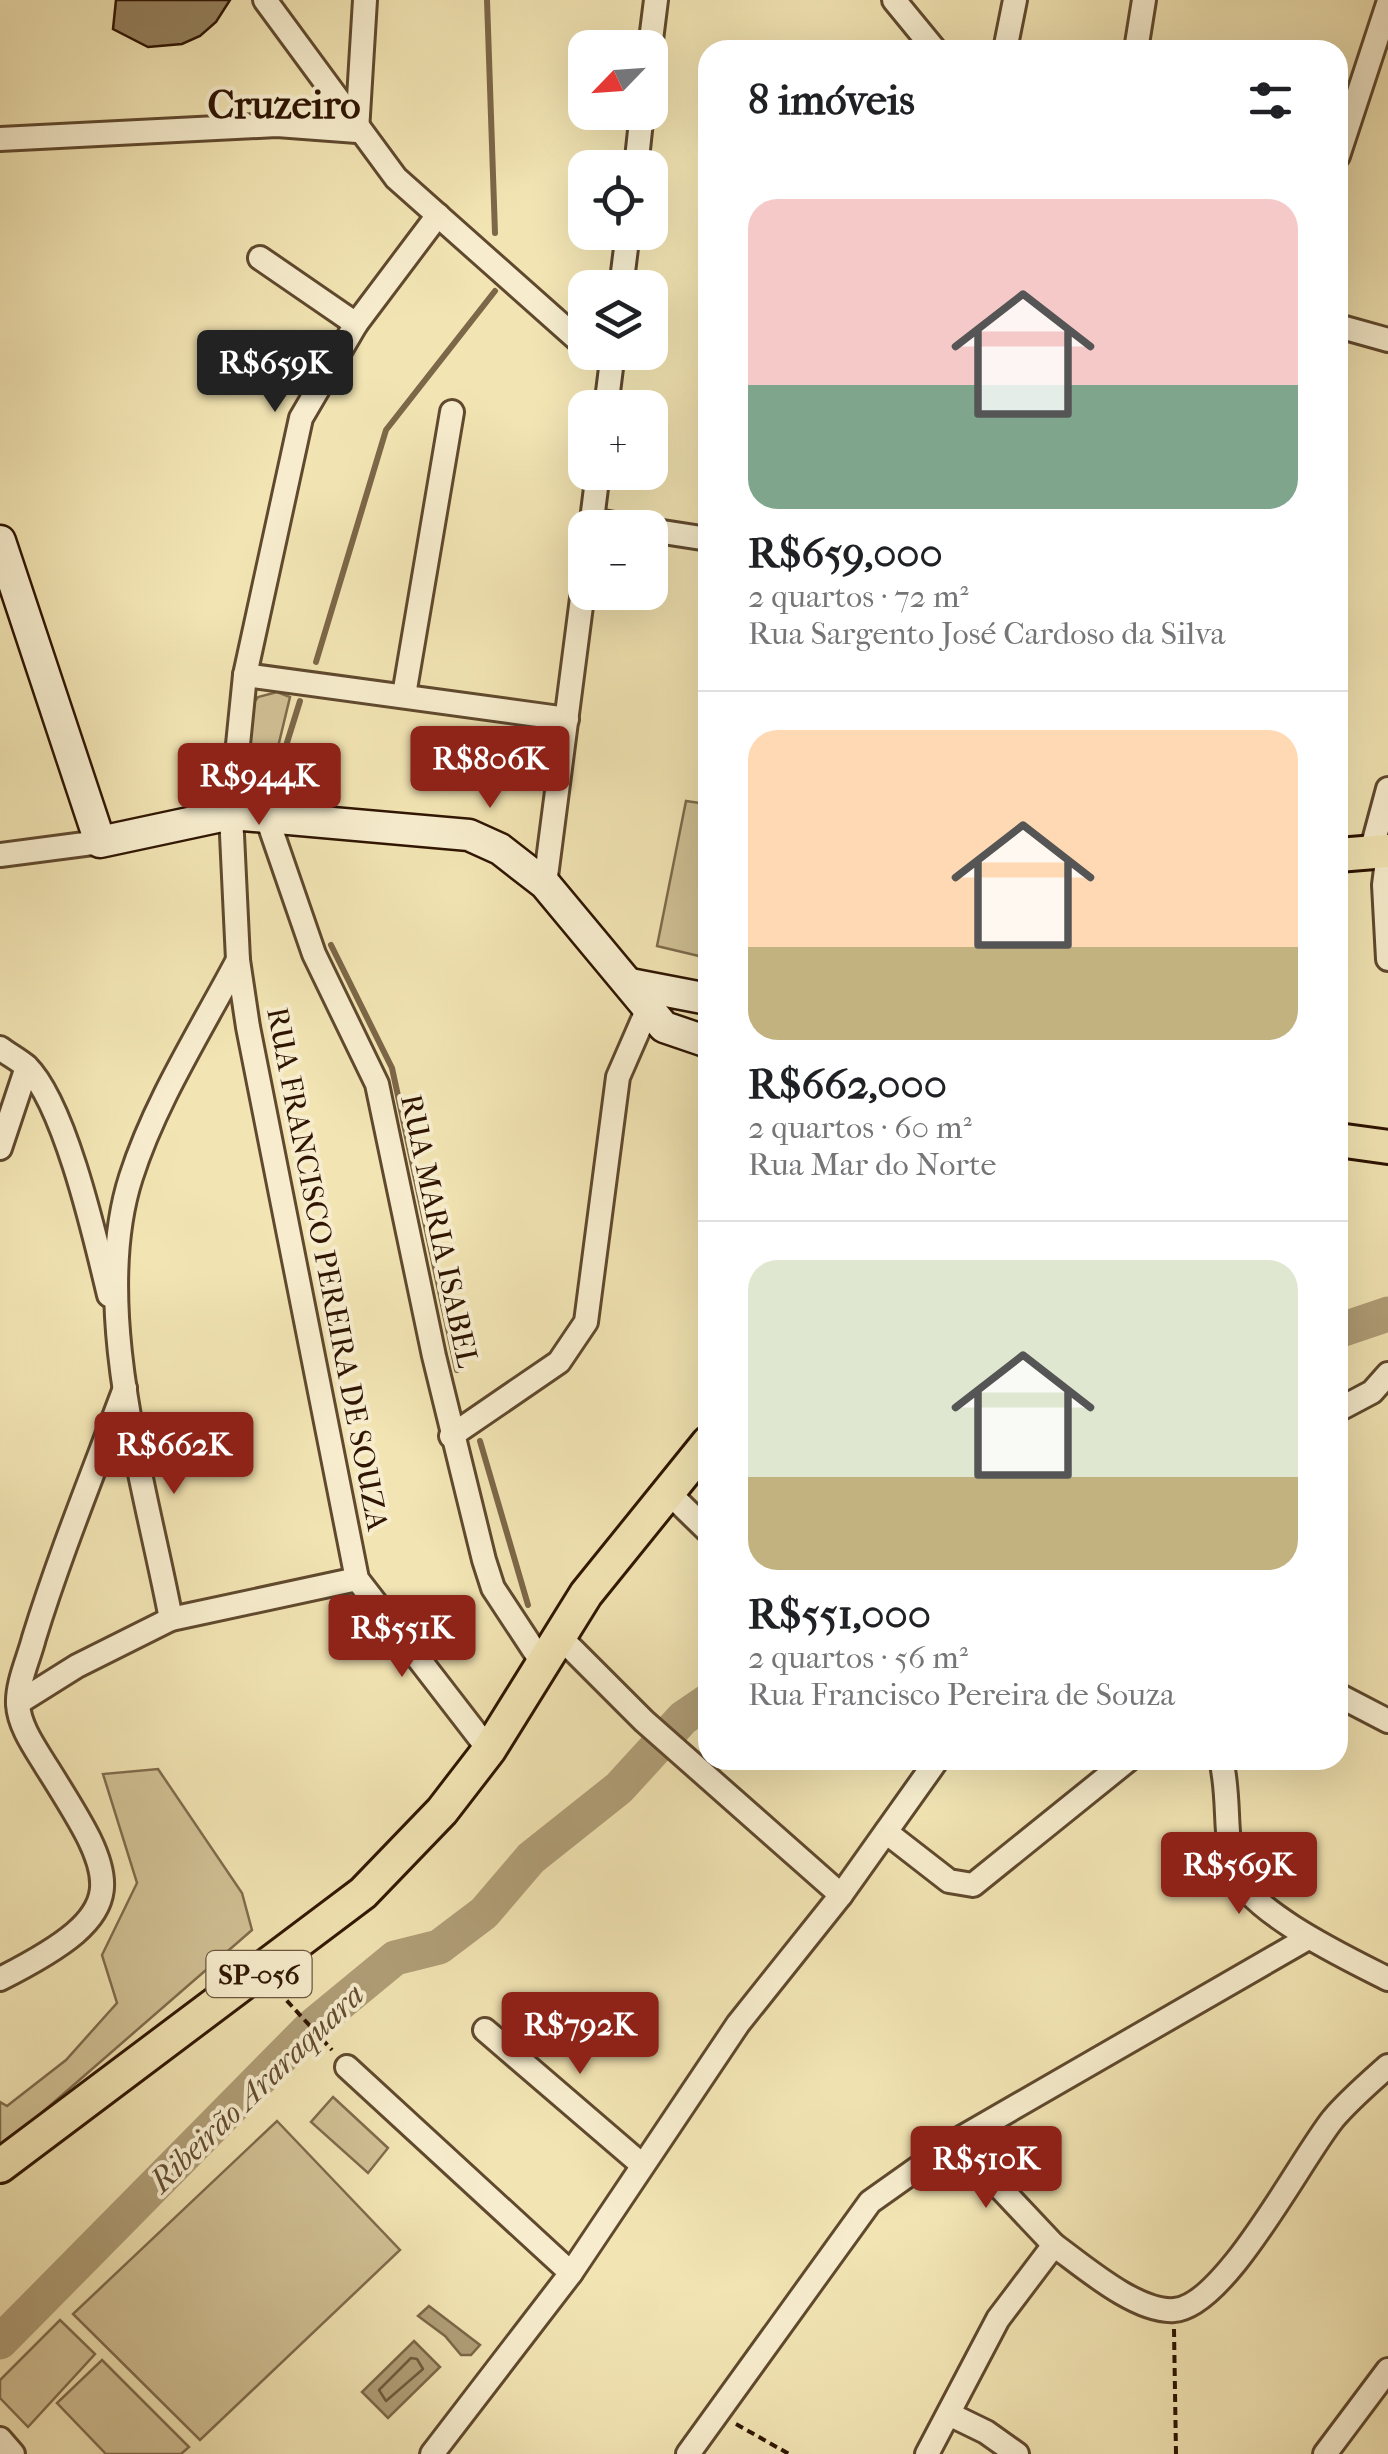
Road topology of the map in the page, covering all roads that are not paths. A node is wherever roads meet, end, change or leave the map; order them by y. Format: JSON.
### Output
{"nodes":[{"id":1,"x":264,"y":0,"type":"edge"},
{"id":2,"x":364,"y":0,"type":"edge"},
{"id":3,"x":656,"y":0,"type":"edge"},
{"id":4,"x":894,"y":0,"type":"edge"},
{"id":5,"x":1015,"y":0,"type":"edge"},
{"id":6,"x":1144,"y":0,"type":"edge"},
{"id":7,"x":1388,"y":4,"type":"edge"},
{"id":8,"x":652,"y":30,"type":"edge"},
{"id":9,"x":927,"y":40,"type":"edge"},
{"id":10,"x":1008,"y":40,"type":"edge"},
{"id":11,"x":1138,"y":40,"type":"edge"},
{"id":12,"x":1348,"y":126,"type":"edge"},
{"id":13,"x":357,"y":131,"type":"junction"},
{"id":14,"x":0,"y":139,"type":"edge"},
{"id":15,"x":438,"y":215,"type":"junction"},
{"id":16,"x":260,"y":258,"type":"dead end"},
{"id":17,"x":356,"y":324,"type":"junction"},
{"id":18,"x":1348,"y":329,"type":"edge"},
{"id":19,"x":568,"y":331,"type":"edge"},
{"id":20,"x":1388,"y":340,"type":"edge"},
{"id":21,"x":452,"y":412,"type":"dead end"},
{"id":22,"x":668,"y":533,"type":"edge"},
{"id":23,"x":698,"y":538,"type":"edge"},
{"id":24,"x":0,"y":541,"type":"edge"},
{"id":25,"x":580,"y":610,"type":"edge"},
{"id":26,"x":245,"y":675,"type":"junction"},
{"id":27,"x":404,"y":695,"type":"junction"},
{"id":28,"x":566,"y":720,"type":"junction"},
{"id":29,"x":1388,"y":789,"type":"edge"},
{"id":30,"x":230,"y":814,"type":"junction"},
{"id":31,"x":266,"y":815,"type":"junction"},
{"id":32,"x":100,"y":842,"type":"junction"},
{"id":33,"x":1382,"y":852,"type":"edge"},
{"id":34,"x":1348,"y":854,"type":"edge"},
{"id":35,"x":0,"y":856,"type":"edge"},
{"id":36,"x":281,"y":861,"type":"junction"},
{"id":37,"x":234,"y":864,"type":"junction"},
{"id":38,"x":546,"y":884,"type":"junction"},
{"id":39,"x":1388,"y":959,"type":"edge"},
{"id":40,"x":238,"y":960,"type":"junction"},
{"id":41,"x":645,"y":995,"type":"junction"},
{"id":42,"x":698,"y":998,"type":"edge"},
{"id":43,"x":698,"y":1039,"type":"edge"},
{"id":44,"x":0,"y":1048,"type":"edge"},
{"id":45,"x":27,"y":1067,"type":"junction"},
{"id":46,"x":1348,"y":1141,"type":"edge"},
{"id":47,"x":1388,"y":1147,"type":"edge"},
{"id":48,"x":0,"y":1148,"type":"edge"},
{"id":49,"x":114,"y":1318,"type":"junction"},
{"id":50,"x":1388,"y":1374,"type":"edge"},
{"id":51,"x":126,"y":1385,"type":"junction"},
{"id":52,"x":1348,"y":1405,"type":"edge"},
{"id":53,"x":452,"y":1436,"type":"junction"},
{"id":54,"x":698,"y":1454,"type":"edge"},
{"id":55,"x":666,"y":1490,"type":"junction"},
{"id":56,"x":698,"y":1521,"type":"edge"},
{"id":57,"x":357,"y":1578,"type":"junction"},
{"id":58,"x":172,"y":1619,"type":"junction"},
{"id":59,"x":549,"y":1648,"type":"junction"},
{"id":60,"x":1348,"y":1700,"type":"edge"},
{"id":61,"x":18,"y":1703,"type":"junction"},
{"id":62,"x":1388,"y":1721,"type":"edge"},
{"id":63,"x":489,"y":1750,"type":"junction"},
{"id":64,"x":698,"y":1769,"type":"edge"},
{"id":65,"x":699,"y":1770,"type":"edge"},
{"id":66,"x":930,"y":1770,"type":"edge"},
{"id":67,"x":1116,"y":1770,"type":"edge"},
{"id":68,"x":1224,"y":1770,"type":"edge"},
{"id":69,"x":886,"y":1832,"type":"junction"},
{"id":70,"x":842,"y":1894,"type":"junction"},
{"id":71,"x":1308,"y":1938,"type":"junction"},
{"id":72,"x":0,"y":1978,"type":"edge"},
{"id":73,"x":1388,"y":1978,"type":"edge"},
{"id":74,"x":485,"y":2030,"type":"dead end"},
{"id":75,"x":1388,"y":2066,"type":"edge"},
{"id":76,"x":348,"y":2067,"type":"road end"},
{"id":77,"x":956,"y":2141,"type":"junction"},
{"id":78,"x":642,"y":2164,"type":"junction"},
{"id":79,"x":0,"y":2166,"type":"edge"},
{"id":80,"x":1054,"y":2245,"type":"junction"},
{"id":81,"x":571,"y":2274,"type":"junction"},
{"id":82,"x":1388,"y":2370,"type":"edge"},
{"id":83,"x":951,"y":2415,"type":"junction"},
{"id":84,"x":0,"y":2439,"type":"edge"},
{"id":85,"x":14,"y":2454,"type":"edge"},
{"id":86,"x":432,"y":2454,"type":"edge"},
{"id":87,"x":688,"y":2454,"type":"edge"},
{"id":88,"x":927,"y":2454,"type":"edge"},
{"id":89,"x":1018,"y":2454,"type":"edge"},
{"id":90,"x":1325,"y":2454,"type":"edge"}],
"edges":[{"from":1,"to":13,"type":"street"},
{"from":2,"to":13,"type":"street"},
{"from":3,"to":8,"type":"street"},
{"from":4,"to":9,"type":"street"},
{"from":5,"to":10,"type":"street"},
{"from":6,"to":11,"type":"street"},
{"from":7,"to":12,"type":"street"},
{"from":13,"to":14,"type":"street"},
{"from":13,"to":15,"type":"street"},
{"from":15,"to":17,"type":"street","name":"RUA FRANCISCO PEREIRA DE SOUZA"},
{"from":15,"to":19,"type":"street"},
{"from":16,"to":17,"type":"street"},
{"from":17,"to":26,"type":"street","name":"RUA FRANCISCO PEREIRA DE SOUZA"},
{"from":18,"to":20,"type":"street"},
{"from":21,"to":27,"type":"street"},
{"from":22,"to":23,"type":"street"},
{"from":24,"to":32,"type":"street"},
{"from":25,"to":28,"type":"street"},
{"from":26,"to":27,"type":"street"},
{"from":26,"to":30,"type":"street","name":"RUA FRANCISCO PEREIRA DE SOUZA"},
{"from":27,"to":28,"type":"street"},
{"from":28,"to":38,"type":"street"},
{"from":29,"to":33,"type":"street"},
{"from":30,"to":31,"type":"street"},
{"from":30,"to":32,"type":"street"},
{"from":30,"to":37,"type":"street","name":"RUA FRANCISCO PEREIRA DE SOUZA"},
{"from":31,"to":36,"type":"street","name":"RUA MARIA ISABEL"},
{"from":31,"to":38,"type":"street"},
{"from":32,"to":35,"type":"street"},
{"from":33,"to":34,"type":"main road"},
{"from":33,"to":39,"type":"street"},
{"from":36,"to":37,"type":"street"},
{"from":36,"to":53,"type":"street","name":"RUA MARIA ISABEL"},
{"from":37,"to":40,"type":"street","name":"RUA FRANCISCO PEREIRA DE SOUZA"},
{"from":38,"to":41,"type":"street"},
{"from":40,"to":49,"type":"street"},
{"from":40,"to":57,"type":"street","name":"RUA FRANCISCO PEREIRA DE SOUZA"},
{"from":41,"to":42,"type":"street"},
{"from":41,"to":43,"type":"street"},
{"from":41,"to":53,"type":"street"},
{"from":44,"to":45,"type":"street"},
{"from":45,"to":48,"type":"street"},
{"from":45,"to":49,"type":"street"},
{"from":46,"to":47,"type":"main road"},
{"from":49,"to":51,"type":"street"},
{"from":50,"to":52,"type":"street"},
{"from":51,"to":58,"type":"street"},
{"from":51,"to":61,"type":"street"},
{"from":53,"to":59,"type":"street","name":"RUA MARIA ISABEL"},
{"from":54,"to":55,"type":"main road","number":"SP-056"},
{"from":55,"to":56,"type":"street"},
{"from":55,"to":59,"type":"main road","number":"SP-056"},
{"from":57,"to":58,"type":"street"},
{"from":57,"to":63,"type":"street","name":"RUA FRANCISCO PEREIRA DE SOUZA"},
{"from":58,"to":61,"type":"street"},
{"from":59,"to":63,"type":"main road","number":"SP-056"},
{"from":59,"to":64,"type":"street","name":"RUA MARIA ISABEL"},
{"from":60,"to":62,"type":"street"},
{"from":61,"to":72,"type":"street"},
{"from":63,"to":79,"type":"main road","number":"SP-056"},
{"from":65,"to":70,"type":"street","name":"RUA MARIA ISABEL"},
{"from":66,"to":69,"type":"street"},
{"from":67,"to":69,"type":"street"},
{"from":68,"to":71,"type":"street"},
{"from":69,"to":70,"type":"street"},
{"from":70,"to":78,"type":"street"},
{"from":71,"to":73,"type":"street"},
{"from":71,"to":77,"type":"street"},
{"from":74,"to":78,"type":"street"},
{"from":75,"to":80,"type":"street"},
{"from":76,"to":81,"type":"street"},
{"from":77,"to":80,"type":"street"},
{"from":77,"to":87,"type":"street"},
{"from":78,"to":81,"type":"street"},
{"from":80,"to":83,"type":"street"},
{"from":81,"to":86,"type":"street"},
{"from":82,"to":90,"type":"street"},
{"from":83,"to":88,"type":"street"},
{"from":83,"to":89,"type":"street"},
{"from":84,"to":85,"type":"street"}]}
